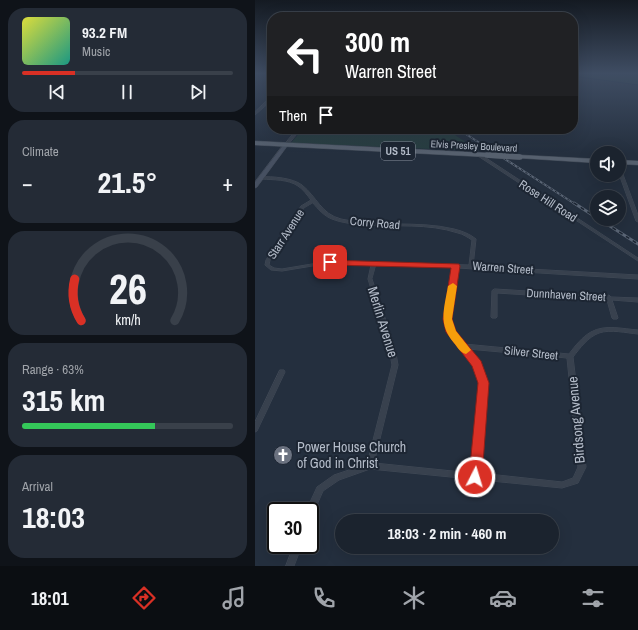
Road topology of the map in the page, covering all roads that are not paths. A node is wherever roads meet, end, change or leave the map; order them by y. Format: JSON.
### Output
{"nodes":[{"id":1,"x":267,"y":103,"type":"edge"},
{"id":2,"x":255,"y":114,"type":"edge"},
{"id":3,"x":295,"y":134,"type":"edge"},
{"id":4,"x":255,"y":143,"type":"edge"},
{"id":5,"x":286,"y":145,"type":"junction"},
{"id":6,"x":479,"y":155,"type":"junction"},
{"id":7,"x":590,"y":161,"type":"edge"},
{"id":8,"x":626,"y":162,"type":"edge"},
{"id":9,"x":638,"y":163,"type":"edge"},
{"id":10,"x":262,"y":178,"type":"junction"},
{"id":11,"x":624,"y":182,"type":"edge"},
{"id":12,"x":255,"y":186,"type":"edge"},
{"id":13,"x":313,"y":201,"type":"junction"},
{"id":14,"x":638,"y":221,"type":"edge"},
{"id":15,"x":638,"y":260,"type":"edge"},
{"id":16,"x":374,"y":263,"type":"junction"},
{"id":17,"x":456,"y":266,"type":"junction"},
{"id":18,"x":471,"y":266,"type":"junction"},
{"id":19,"x":273,"y":269,"type":"joint"},
{"id":20,"x":638,"y":277,"type":"edge"},
{"id":21,"x":609,"y":297,"type":"junction"},
{"id":22,"x":638,"y":300,"type":"edge"},
{"id":23,"x":494,"y":317,"type":"dead end"},
{"id":24,"x":615,"y":318,"type":"dead end"},
{"id":25,"x":638,"y":332,"type":"edge"},
{"id":26,"x":462,"y":346,"type":"junction"},
{"id":27,"x":570,"y":356,"type":"junction"},
{"id":28,"x":282,"y":372,"type":"dead end"},
{"id":29,"x":255,"y":429,"type":"edge"},
{"id":30,"x":370,"y":466,"type":"junction"},
{"id":31,"x":475,"y":477,"type":"junction"},
{"id":32,"x":314,"y":502,"type":"edge"},
{"id":33,"x":295,"y":554,"type":"edge"},
{"id":34,"x":290,"y":566,"type":"edge"}],
"edges":[{"from":1,"to":2,"type":"street"},
{"from":3,"to":5,"type":"street"},
{"from":4,"to":5,"type":"main road","name":"Elvis Presley Boulevard","number":"US 51"},
{"from":5,"to":6,"type":"main road","name":"Elvis Presley Boulevard","number":"US 51"},
{"from":5,"to":10,"type":"main road"},
{"from":6,"to":7,"type":"main road","name":"Elvis Presley Boulevard","number":"US 51","bridge":true},
{"from":6,"to":15,"type":"street","name":"Rose Hill Road"},
{"from":8,"to":9,"type":"main road"},
{"from":10,"to":12,"type":"main road"},
{"from":10,"to":13,"type":"street","name":"Corry Road"},
{"from":11,"to":14,"type":"street"},
{"from":13,"to":18,"type":"street","name":"Corry Road"},
{"from":13,"to":19,"type":"street","name":"Starr Avenue"},
{"from":16,"to":17,"type":"street","name":"Warren Street"},
{"from":16,"to":19,"type":"street","name":"Warren Street"},
{"from":16,"to":30,"type":"street","name":"Merlin Avenue"},
{"from":17,"to":18,"type":"street","name":"Warren Street"},
{"from":17,"to":26,"type":"street"},
{"from":18,"to":20,"type":"street","name":"Warren Street"},
{"from":21,"to":22,"type":"street","name":"Dunnhaven Street"},
{"from":21,"to":23,"type":"street","name":"Dunnhaven Street"},
{"from":21,"to":24,"type":"street"},
{"from":25,"to":27,"type":"street","name":"Silver Street"},
{"from":26,"to":27,"type":"street","name":"Silver Street"},
{"from":26,"to":31,"type":"street"},
{"from":27,"to":31,"type":"street","name":"Birdsong Avenue"},
{"from":28,"to":29,"type":"street"},
{"from":30,"to":31,"type":"street"},
{"from":30,"to":32,"type":"street"},
{"from":33,"to":34,"type":"street"}]}
